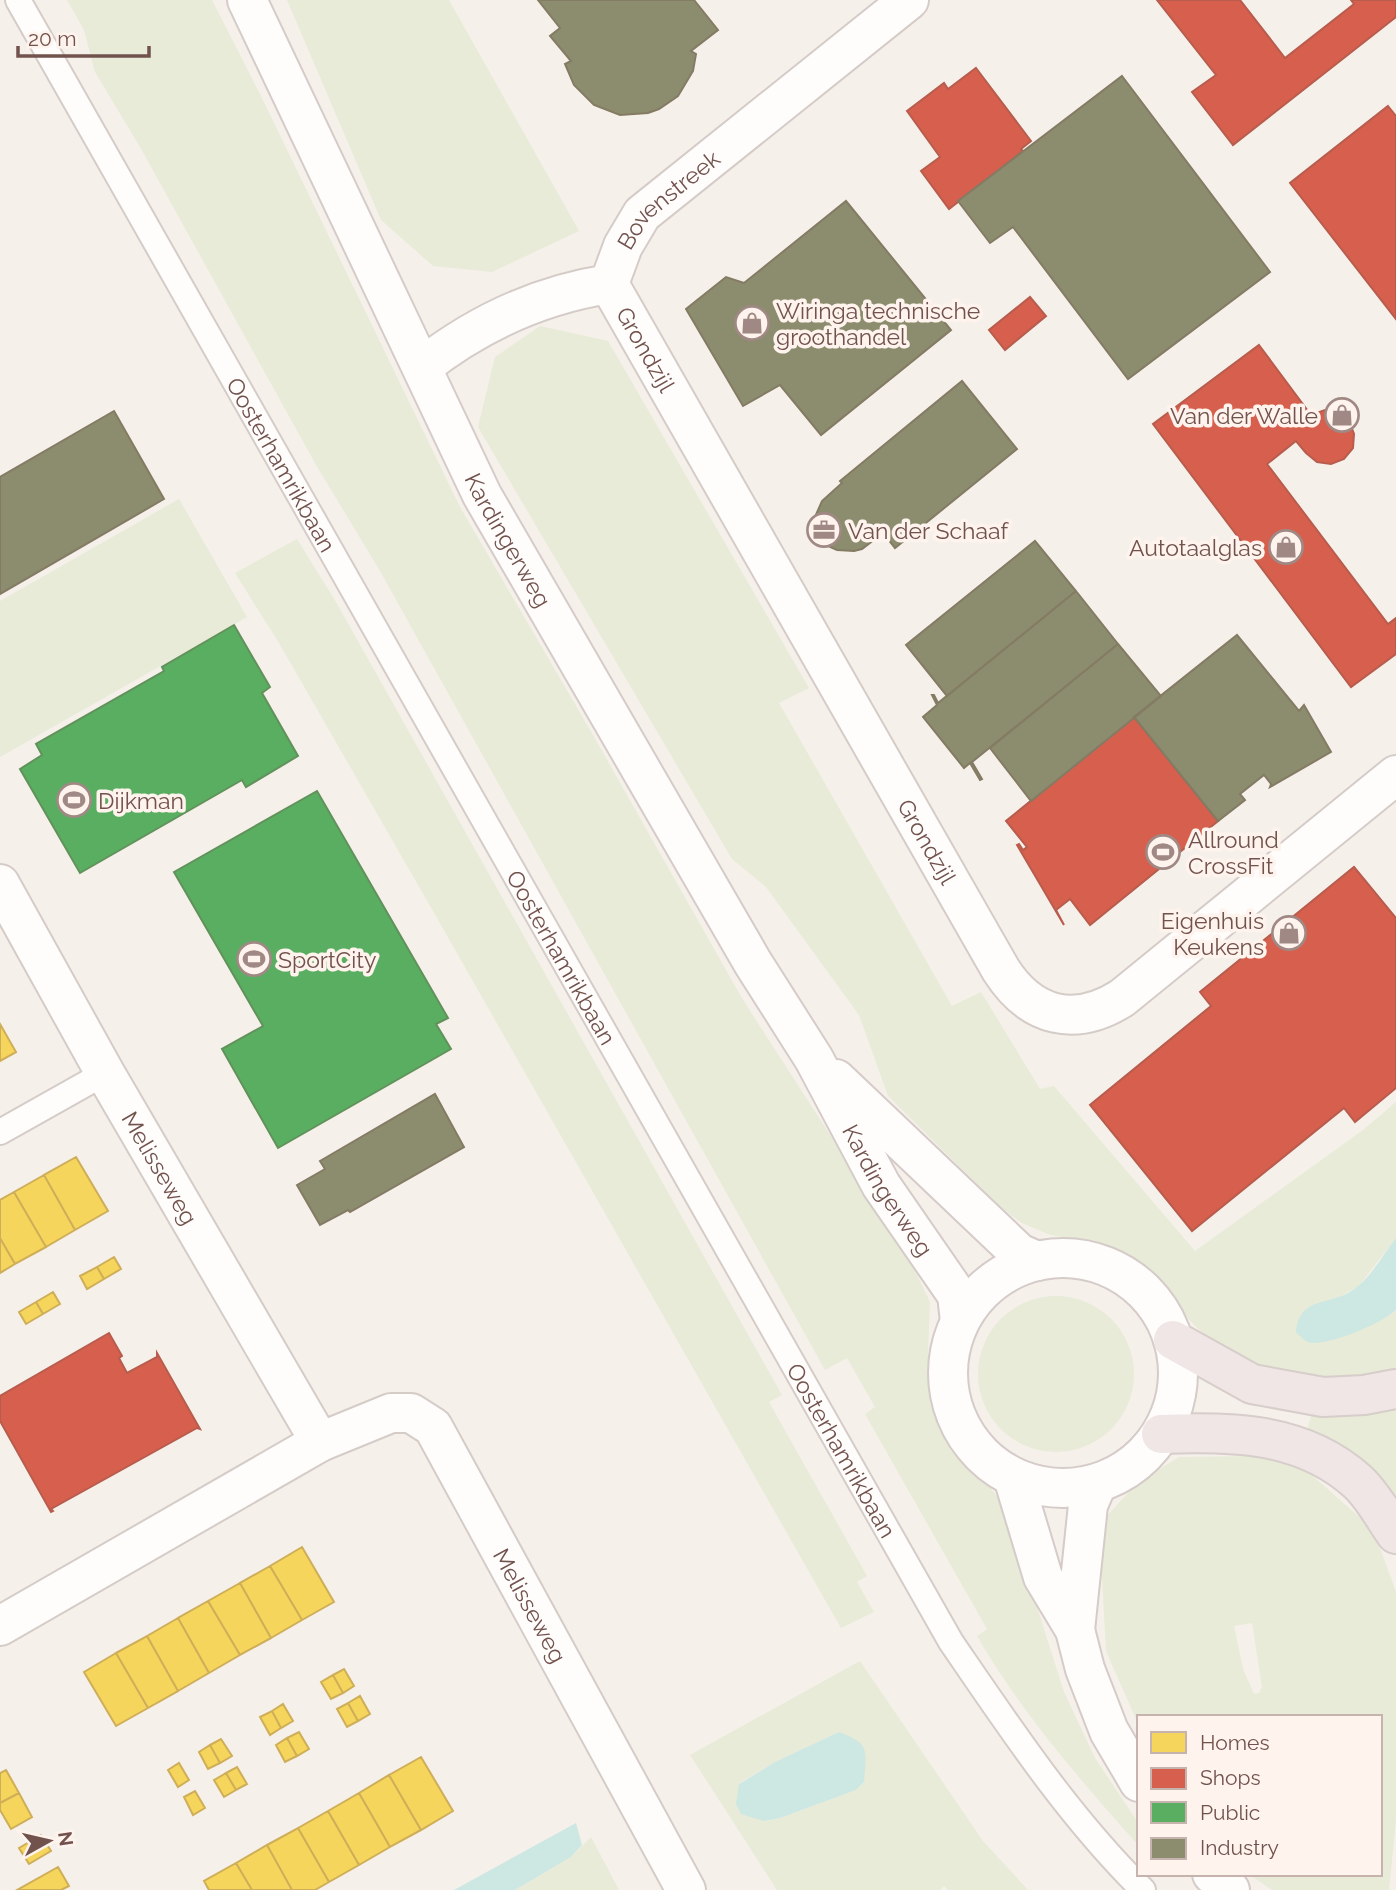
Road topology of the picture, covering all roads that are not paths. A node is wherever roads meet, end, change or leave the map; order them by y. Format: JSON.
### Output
{"nodes":[{"id":1,"x":18,"y":0,"type":"edge"},
{"id":2,"x":247,"y":0,"type":"edge"},
{"id":3,"x":909,"y":0,"type":"edge"},
{"id":4,"x":609,"y":284,"type":"junction"},
{"id":5,"x":422,"y":367,"type":"junction"},
{"id":6,"x":1396,"y":775,"type":"edge"},
{"id":7,"x":0,"y":884,"type":"edge"},
{"id":8,"x":814,"y":1059,"type":"junction"},
{"id":9,"x":106,"y":1073,"type":"junction"},
{"id":10,"x":0,"y":1132,"type":"edge"},
{"id":11,"x":1037,"y":1261,"type":"junction"},
{"id":12,"x":960,"y":1321,"type":"junction"},
{"id":13,"x":1174,"y":1340,"type":"junction"},
{"id":14,"x":1396,"y":1389,"type":"edge"},
{"id":15,"x":1161,"y":1434,"type":"junction"},
{"id":16,"x":320,"y":1442,"type":"junction"},
{"id":17,"x":1013,"y":1477,"type":"junction"},
{"id":18,"x":1097,"y":1484,"type":"junction"},
{"id":19,"x":1396,"y":1534,"type":"edge"},
{"id":20,"x":0,"y":1626,"type":"edge"},
{"id":21,"x":1074,"y":1630,"type":"junction"},
{"id":22,"x":1137,"y":1779,"type":"edge"},
{"id":23,"x":1214,"y":1876,"type":"edge"},
{"id":24,"x":686,"y":1890,"type":"edge"},
{"id":25,"x":1143,"y":1890,"type":"edge"},
{"id":26,"x":1230,"y":1890,"type":"edge"}],
"edges":[{"from":1,"to":25,"type":"lane","name":"Oosterhamrikbaan"},
{"from":2,"to":5,"type":"street","name":"Kardingerweg"},
{"from":3,"to":4,"type":"street","name":"Bovenstreek"},
{"from":4,"to":5,"type":"street"},
{"from":4,"to":6,"type":"street","name":"Grondzijl"},
{"from":5,"to":8,"type":"street","name":"Kardingerweg"},
{"from":7,"to":9,"type":"street","name":"Melisseweg"},
{"from":8,"to":11,"type":"street","name":"Kardingerweg"},
{"from":8,"to":12,"type":"street","name":"Kardingerweg"},
{"from":9,"to":10,"type":"lane"},
{"from":9,"to":16,"type":"street","name":"Melisseweg"},
{"from":11,"to":12,"type":"street"},
{"from":11,"to":13,"type":"street"},
{"from":12,"to":17,"type":"street"},
{"from":13,"to":14,"type":"highway"},
{"from":13,"to":15,"type":"street"},
{"from":15,"to":18,"type":"street"},
{"from":15,"to":19,"type":"highway"},
{"from":16,"to":20,"type":"street","name":"Melisseweg"},
{"from":16,"to":24,"type":"street","name":"Melisseweg"},
{"from":17,"to":18,"type":"street"},
{"from":17,"to":21,"type":"street"},
{"from":18,"to":21,"type":"street"},
{"from":21,"to":22,"type":"street"},
{"from":23,"to":26,"type":"street"}]}
